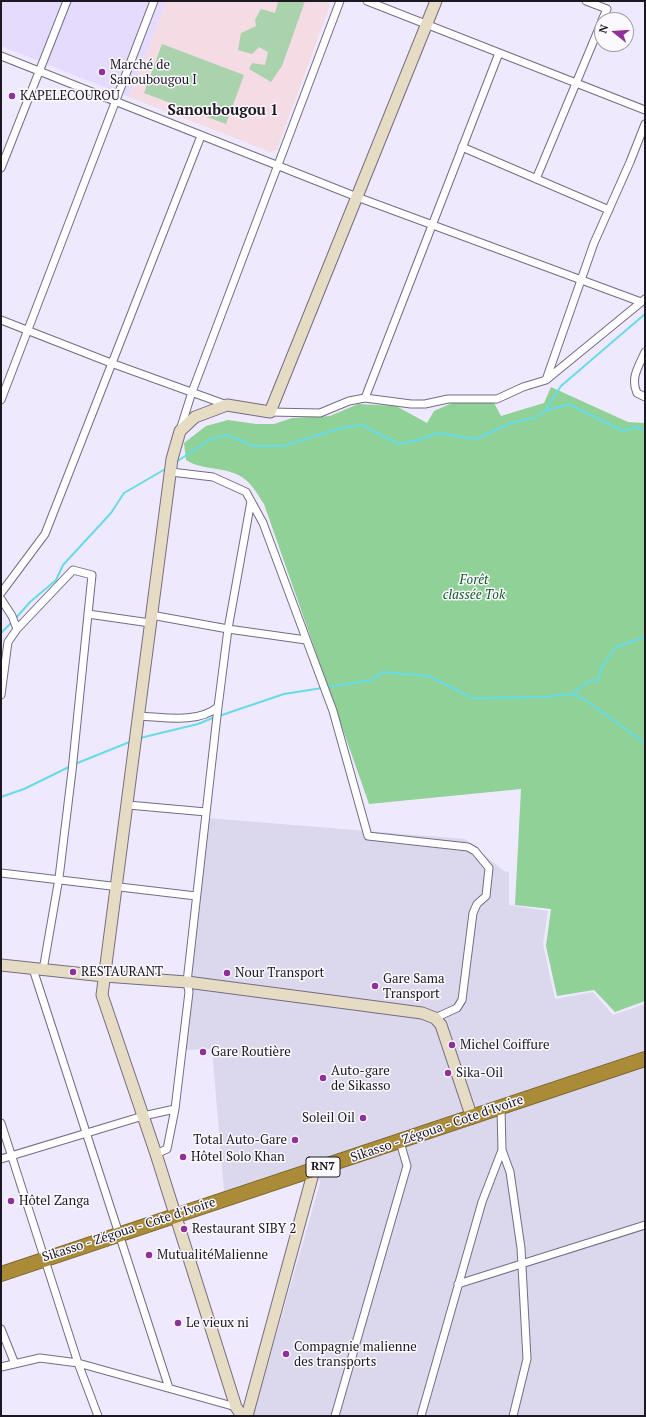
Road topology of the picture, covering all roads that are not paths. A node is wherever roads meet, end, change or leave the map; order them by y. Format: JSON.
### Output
{"nodes":[{"id":1,"x":67,"y":1,"type":"edge"},
{"id":2,"x":154,"y":1,"type":"edge"},
{"id":3,"x":340,"y":1,"type":"edge"},
{"id":4,"x":367,"y":1,"type":"edge"},
{"id":5,"x":436,"y":1,"type":"edge"},
{"id":6,"x":586,"y":1,"type":"edge"},
{"id":7,"x":606,"y":12,"type":"edge"},
{"id":8,"x":428,"y":24,"type":"junction"},
{"id":9,"x":594,"y":39,"type":"edge"},
{"id":10,"x":499,"y":53,"type":"junction"},
{"id":11,"x":1,"y":56,"type":"edge"},
{"id":12,"x":39,"y":71,"type":"junction"},
{"id":13,"x":576,"y":83,"type":"junction"},
{"id":14,"x":116,"y":102,"type":"junction"},
{"id":15,"x":645,"y":110,"type":"edge"},
{"id":16,"x":645,"y":124,"type":"edge"},
{"id":17,"x":201,"y":136,"type":"junction"},
{"id":18,"x":462,"y":148,"type":"junction"},
{"id":19,"x":278,"y":166,"type":"junction"},
{"id":20,"x":1,"y":168,"type":"edge"},
{"id":21,"x":536,"y":179,"type":"junction"},
{"id":22,"x":357,"y":197,"type":"junction"},
{"id":23,"x":609,"y":210,"type":"junction"},
{"id":24,"x":431,"y":224,"type":"junction"},
{"id":25,"x":581,"y":280,"type":"junction"},
{"id":26,"x":643,"y":301,"type":"edge"},
{"id":27,"x":1,"y":320,"type":"edge"},
{"id":28,"x":28,"y":332,"type":"junction"},
{"id":29,"x":645,"y":352,"type":"edge"},
{"id":30,"x":111,"y":363,"type":"junction"},
{"id":31,"x":546,"y":380,"type":"junction"},
{"id":32,"x":192,"y":392,"type":"junction"},
{"id":33,"x":645,"y":397,"type":"edge"},
{"id":34,"x":365,"y":398,"type":"junction"},
{"id":35,"x":1,"y":400,"type":"edge"},
{"id":36,"x":227,"y":404,"type":"junction"},
{"id":37,"x":270,"y":412,"type":"junction"},
{"id":38,"x":180,"y":431,"type":"junction"},
{"id":39,"x":171,"y":467,"type":"junction"},
{"id":40,"x":251,"y":501,"type":"junction"},
{"id":41,"x":1,"y":593,"type":"edge"},
{"id":42,"x":1,"y":599,"type":"edge"},
{"id":43,"x":88,"y":614,"type":"junction"},
{"id":44,"x":151,"y":619,"type":"junction"},
{"id":45,"x":16,"y":627,"type":"junction"},
{"id":46,"x":228,"y":629,"type":"junction"},
{"id":47,"x":306,"y":640,"type":"junction"},
{"id":48,"x":1,"y":695,"type":"edge"},
{"id":49,"x":218,"y":707,"type":"junction"},
{"id":50,"x":139,"y":716,"type":"junction"},
{"id":51,"x":128,"y":805,"type":"junction"},
{"id":52,"x":206,"y":812,"type":"junction"},
{"id":53,"x":1,"y":873,"type":"edge"},
{"id":54,"x":59,"y":878,"type":"junction"},
{"id":55,"x":118,"y":886,"type":"junction"},
{"id":56,"x":196,"y":896,"type":"junction"},
{"id":57,"x":1,"y":965,"type":"edge"},
{"id":58,"x":38,"y":970,"type":"junction"},
{"id":59,"x":104,"y":976,"type":"junction"},
{"id":60,"x":187,"y":982,"type":"junction"},
{"id":61,"x":435,"y":1018,"type":"junction"},
{"id":62,"x":645,"y":1059,"type":"edge"},
{"id":63,"x":501,"y":1108,"type":"junction"},
{"id":64,"x":175,"y":1109,"type":"junction"},
{"id":65,"x":143,"y":1116,"type":"junction"},
{"id":66,"x":472,"y":1118,"type":"junction"},
{"id":67,"x":1,"y":1123,"type":"edge"},
{"id":68,"x":87,"y":1134,"type":"junction"},
{"id":69,"x":400,"y":1142,"type":"junction"},
{"id":70,"x":502,"y":1150,"type":"junction"},
{"id":71,"x":156,"y":1154,"type":"junction"},
{"id":72,"x":12,"y":1155,"type":"junction"},
{"id":73,"x":1,"y":1159,"type":"edge"},
{"id":74,"x":314,"y":1170,"type":"junction"},
{"id":75,"x":176,"y":1215,"type":"junction"},
{"id":76,"x":645,"y":1225,"type":"edge"},
{"id":77,"x":120,"y":1234,"type":"junction"},
{"id":78,"x":45,"y":1258,"type":"junction"},
{"id":79,"x":522,"y":1264,"type":"junction"},
{"id":80,"x":1,"y":1274,"type":"edge"},
{"id":81,"x":458,"y":1284,"type":"junction"},
{"id":82,"x":1,"y":1329,"type":"edge"},
{"id":83,"x":78,"y":1363,"type":"junction"},
{"id":84,"x":15,"y":1364,"type":"junction"},
{"id":85,"x":1,"y":1367,"type":"edge"},
{"id":86,"x":169,"y":1388,"type":"junction"},
{"id":87,"x":239,"y":1412,"type":"edge"},
{"id":88,"x":98,"y":1416,"type":"edge"},
{"id":89,"x":247,"y":1416,"type":"edge"},
{"id":90,"x":335,"y":1416,"type":"edge"},
{"id":91,"x":421,"y":1416,"type":"edge"},
{"id":92,"x":513,"y":1416,"type":"edge"}],
"edges":[{"from":1,"to":12,"type":"street"},
{"from":2,"to":14,"type":"street"},
{"from":3,"to":19,"type":"street"},
{"from":4,"to":8,"type":"street"},
{"from":5,"to":8,"type":"street"},
{"from":6,"to":7,"type":"street"},
{"from":8,"to":10,"type":"street"},
{"from":8,"to":22,"type":"street"},
{"from":9,"to":13,"type":"street"},
{"from":10,"to":13,"type":"street"},
{"from":10,"to":18,"type":"street"},
{"from":11,"to":12,"type":"street"},
{"from":12,"to":14,"type":"street"},
{"from":12,"to":20,"type":"street"},
{"from":13,"to":15,"type":"street"},
{"from":13,"to":21,"type":"street"},
{"from":14,"to":17,"type":"street"},
{"from":14,"to":28,"type":"street"},
{"from":16,"to":23,"type":"street"},
{"from":17,"to":19,"type":"street"},
{"from":17,"to":30,"type":"street"},
{"from":18,"to":21,"type":"street"},
{"from":18,"to":24,"type":"street"},
{"from":19,"to":22,"type":"street"},
{"from":19,"to":32,"type":"street"},
{"from":21,"to":23,"type":"street"},
{"from":22,"to":24,"type":"street"},
{"from":22,"to":37,"type":"street"},
{"from":23,"to":25,"type":"street"},
{"from":24,"to":25,"type":"street"},
{"from":24,"to":34,"type":"street"},
{"from":25,"to":26,"type":"street"},
{"from":25,"to":31,"type":"street"},
{"from":26,"to":31,"type":"street"},
{"from":27,"to":28,"type":"street"},
{"from":28,"to":30,"type":"street"},
{"from":28,"to":35,"type":"street"},
{"from":29,"to":33,"type":"street"},
{"from":30,"to":32,"type":"street"},
{"from":30,"to":41,"type":"street"},
{"from":31,"to":34,"type":"street"},
{"from":32,"to":36,"type":"street"},
{"from":32,"to":38,"type":"street"},
{"from":34,"to":37,"type":"street"},
{"from":36,"to":37,"type":"street"},
{"from":36,"to":38,"type":"street"},
{"from":38,"to":39,"type":"street"},
{"from":39,"to":40,"type":"street"},
{"from":39,"to":44,"type":"street"},
{"from":40,"to":46,"type":"street"},
{"from":40,"to":47,"type":"street"},
{"from":42,"to":45,"type":"street"},
{"from":43,"to":44,"type":"street"},
{"from":43,"to":45,"type":"street"},
{"from":43,"to":54,"type":"street"},
{"from":44,"to":46,"type":"street"},
{"from":44,"to":50,"type":"street"},
{"from":45,"to":48,"type":"street"},
{"from":46,"to":47,"type":"street"},
{"from":46,"to":49,"type":"street"},
{"from":47,"to":61,"type":"street"},
{"from":49,"to":50,"type":"street"},
{"from":49,"to":52,"type":"street"},
{"from":50,"to":51,"type":"street"},
{"from":51,"to":52,"type":"street"},
{"from":51,"to":55,"type":"street"},
{"from":52,"to":56,"type":"street"},
{"from":53,"to":54,"type":"street"},
{"from":54,"to":55,"type":"street"},
{"from":54,"to":58,"type":"street"},
{"from":55,"to":56,"type":"street"},
{"from":55,"to":59,"type":"street"},
{"from":56,"to":60,"type":"street"},
{"from":57,"to":58,"type":"street"},
{"from":58,"to":59,"type":"street"},
{"from":58,"to":68,"type":"street"},
{"from":59,"to":60,"type":"street"},
{"from":59,"to":65,"type":"street"},
{"from":60,"to":61,"type":"street"},
{"from":60,"to":64,"type":"street"},
{"from":61,"to":66,"type":"street"},
{"from":62,"to":63,"type":"highway","name":"Sikasso - Zégoua - Cote d'Ivoire","number":"RN7"},
{"from":63,"to":66,"type":"highway","name":"Sikasso - Zégoua - Cote d'Ivoire","number":"RN7"},
{"from":63,"to":70,"type":"street"},
{"from":64,"to":65,"type":"street"},
{"from":64,"to":71,"type":"street"},
{"from":65,"to":68,"type":"street"},
{"from":65,"to":71,"type":"street"},
{"from":66,"to":69,"type":"highway","name":"Sikasso - Zégoua - Cote d'Ivoire","number":"RN7"},
{"from":67,"to":72,"type":"street"},
{"from":68,"to":72,"type":"street"},
{"from":68,"to":77,"type":"street"},
{"from":69,"to":74,"type":"highway","name":"Sikasso - Zégoua - Cote d'Ivoire","number":"RN7"},
{"from":69,"to":90,"type":"street"},
{"from":70,"to":79,"type":"street"},
{"from":70,"to":81,"type":"street"},
{"from":71,"to":75,"type":"street"},
{"from":72,"to":73,"type":"street"},
{"from":72,"to":78,"type":"street"},
{"from":74,"to":75,"type":"highway","name":"Sikasso - Zégoua - Cote d'Ivoire","number":"RN7"},
{"from":74,"to":89,"type":"street"},
{"from":75,"to":77,"type":"highway","name":"Sikasso - Zégoua - Cote d'Ivoire","number":"RN7"},
{"from":75,"to":87,"type":"street"},
{"from":76,"to":79,"type":"street"},
{"from":77,"to":78,"type":"highway","name":"Sikasso - Zégoua - Cote d'Ivoire","number":"RN7"},
{"from":77,"to":86,"type":"street"},
{"from":78,"to":80,"type":"highway","name":"Sikasso - Zégoua - Cote d'Ivoire","number":"RN7"},
{"from":78,"to":83,"type":"street"},
{"from":79,"to":81,"type":"street"},
{"from":79,"to":92,"type":"street"},
{"from":81,"to":91,"type":"street"},
{"from":82,"to":84,"type":"street"},
{"from":83,"to":84,"type":"street"},
{"from":83,"to":86,"type":"street"},
{"from":83,"to":88,"type":"street"},
{"from":84,"to":85,"type":"street"},
{"from":86,"to":87,"type":"street"}]}
